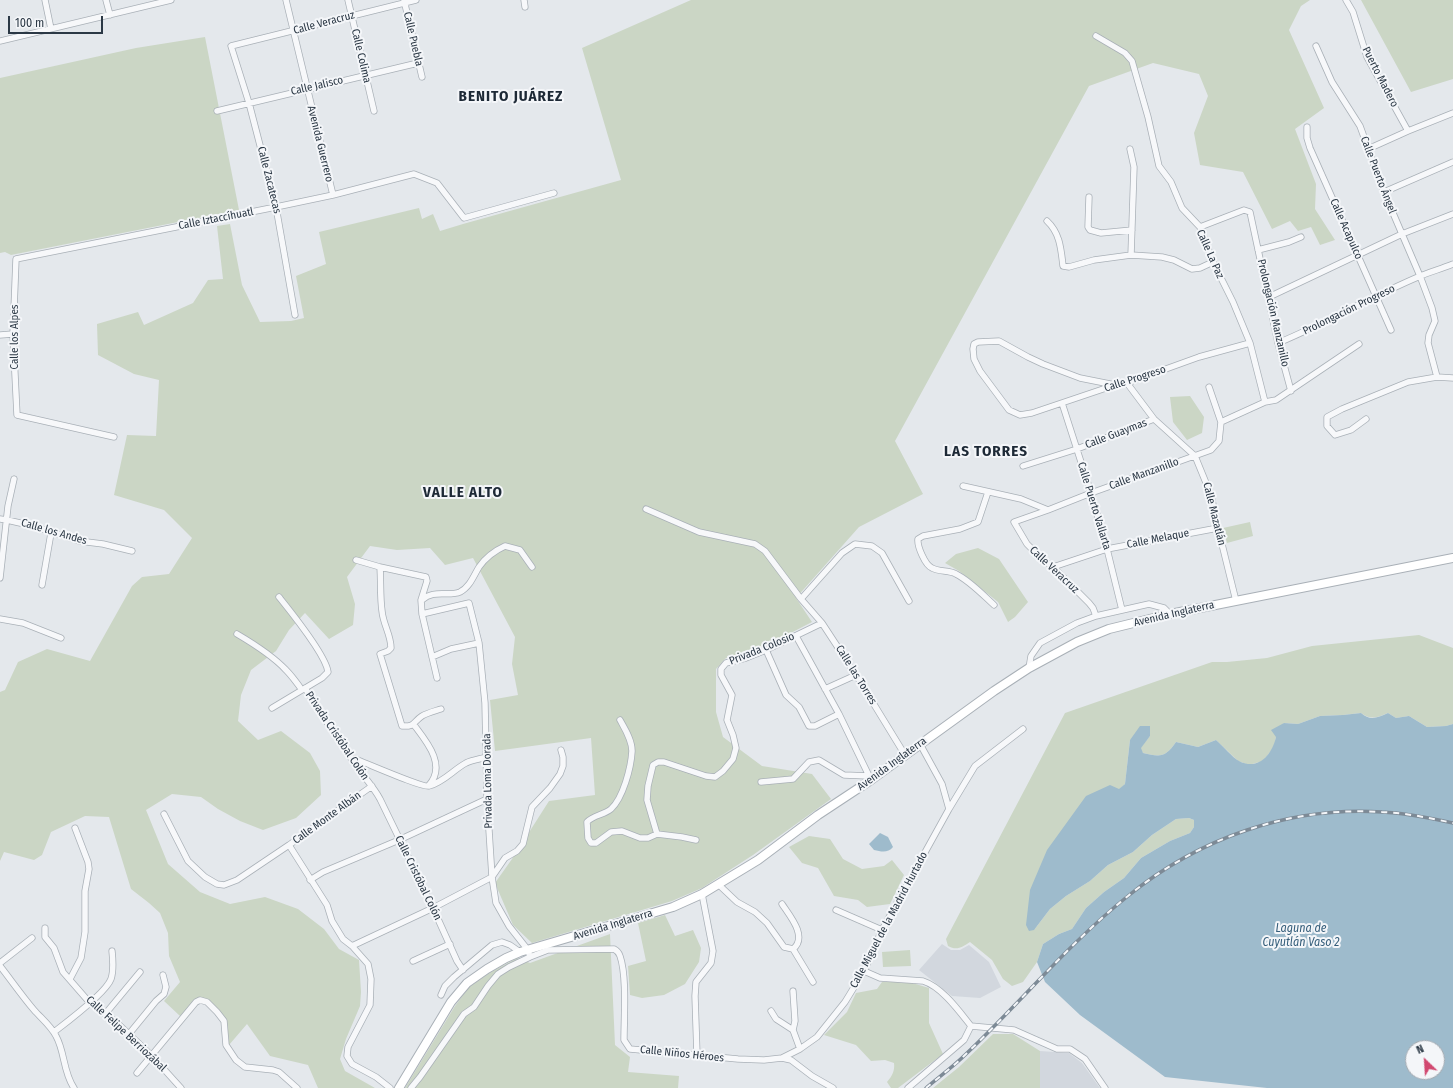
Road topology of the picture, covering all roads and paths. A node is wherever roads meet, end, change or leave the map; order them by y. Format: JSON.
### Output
{"nodes":[{"id":1,"x":44,"y":0,"type":"edge"},
{"id":2,"x":106,"y":0,"type":"edge"},
{"id":3,"x":170,"y":0,"type":"edge"},
{"id":4,"x":286,"y":0,"type":"edge"},
{"id":5,"x":348,"y":0,"type":"edge"},
{"id":6,"x":416,"y":0,"type":"edge"},
{"id":7,"x":524,"y":0,"type":"edge"},
{"id":8,"x":1346,"y":0,"type":"edge"},
{"id":9,"x":404,"y":2,"type":"edge"},
{"id":10,"x":525,"y":7,"type":"dead end"},
{"id":11,"x":110,"y":15,"type":"junction"},
{"id":12,"x":351,"y":16,"type":"junction"},
{"id":13,"x":51,"y":29,"type":"junction"},
{"id":14,"x":293,"y":31,"type":"junction"},
{"id":15,"x":1096,"y":36,"type":"dead end"},
{"id":16,"x":0,"y":41,"type":"edge"},
{"id":17,"x":231,"y":46,"type":"joint"},
{"id":18,"x":1316,"y":46,"type":"dead end"},
{"id":19,"x":418,"y":63,"type":"junction"},
{"id":20,"x":366,"y":75,"type":"junction"},
{"id":21,"x":422,"y":77,"type":"dead end"},
{"id":22,"x":307,"y":89,"type":"junction"},
{"id":23,"x":249,"y":102,"type":"junction"},
{"id":24,"x":217,"y":111,"type":"dead end"},
{"id":25,"x":374,"y":111,"type":"dead end"},
{"id":26,"x":1453,"y":113,"type":"edge"},
{"id":27,"x":1307,"y":127,"type":"dead end"},
{"id":28,"x":1408,"y":131,"type":"junction"},
{"id":29,"x":1130,"y":149,"type":"dead end"},
{"id":30,"x":1368,"y":149,"type":"junction"},
{"id":31,"x":1453,"y":162,"type":"edge"},
{"id":32,"x":1384,"y":192,"type":"junction"},
{"id":33,"x":554,"y":194,"type":"dead end"},
{"id":34,"x":333,"y":195,"type":"junction"},
{"id":35,"x":1089,"y":197,"type":"dead end"},
{"id":36,"x":276,"y":207,"type":"junction"},
{"id":37,"x":1453,"y":214,"type":"edge"},
{"id":38,"x":1047,"y":221,"type":"dead end"},
{"id":39,"x":1200,"y":227,"type":"junction"},
{"id":40,"x":1132,"y":230,"type":"junction"},
{"id":41,"x":1402,"y":234,"type":"junction"},
{"id":42,"x":1301,"y":237,"type":"dead end"},
{"id":43,"x":1258,"y":250,"type":"junction"},
{"id":44,"x":1131,"y":255,"type":"junction"},
{"id":45,"x":1357,"y":255,"type":"junction"},
{"id":46,"x":16,"y":259,"type":"joint"},
{"id":47,"x":1213,"y":262,"type":"junction"},
{"id":48,"x":1453,"y":264,"type":"edge"},
{"id":49,"x":1420,"y":276,"type":"junction"},
{"id":50,"x":1376,"y":296,"type":"junction"},
{"id":51,"x":1269,"y":297,"type":"junction"},
{"id":52,"x":295,"y":315,"type":"dead end"},
{"id":53,"x":1391,"y":330,"type":"dead end"},
{"id":54,"x":13,"y":334,"type":"junction"},
{"id":55,"x":0,"y":335,"type":"edge"},
{"id":56,"x":1250,"y":343,"type":"junction"},
{"id":57,"x":1278,"y":343,"type":"junction"},
{"id":58,"x":1360,"y":344,"type":"dead end"},
{"id":59,"x":1437,"y":378,"type":"junction"},
{"id":60,"x":1453,"y":378,"type":"edge"},
{"id":61,"x":1127,"y":383,"type":"junction"},
{"id":62,"x":1115,"y":385,"type":"junction"},
{"id":63,"x":1209,"y":387,"type":"dead end"},
{"id":64,"x":1291,"y":391,"type":"junction"},
{"id":65,"x":1265,"y":402,"type":"junction"},
{"id":66,"x":1062,"y":403,"type":"junction"},
{"id":67,"x":1154,"y":419,"type":"junction"},
{"id":68,"x":1366,"y":419,"type":"dead end"},
{"id":69,"x":1221,"y":422,"type":"junction"},
{"id":70,"x":114,"y":437,"type":"dead end"},
{"id":71,"x":1077,"y":449,"type":"junction"},
{"id":72,"x":1195,"y":456,"type":"junction"},
{"id":73,"x":1022,"y":466,"type":"dead end"},
{"id":74,"x":14,"y":479,"type":"dead end"},
{"id":75,"x":963,"y":486,"type":"dead end"},
{"id":76,"x":988,"y":492,"type":"junction"},
{"id":77,"x":1091,"y":493,"type":"junction"},
{"id":78,"x":646,"y":509,"type":"dead end"},
{"id":79,"x":1048,"y":510,"type":"junction"},
{"id":80,"x":0,"y":519,"type":"edge"},
{"id":81,"x":7,"y":520,"type":"junction"},
{"id":82,"x":1014,"y":522,"type":"joint"},
{"id":83,"x":1218,"y":528,"type":"junction"},
{"id":84,"x":51,"y":533,"type":"junction"},
{"id":85,"x":1107,"y":549,"type":"junction"},
{"id":86,"x":132,"y":551,"type":"dead end"},
{"id":87,"x":1453,"y":558,"type":"edge"},
{"id":88,"x":356,"y":560,"type":"dead end"},
{"id":89,"x":380,"y":567,"type":"junction"},
{"id":90,"x":532,"y":567,"type":"dead end"},
{"id":91,"x":1053,"y":567,"type":"junction"},
{"id":92,"x":0,"y":578,"type":"edge"},
{"id":93,"x":42,"y":585,"type":"dead end"},
{"id":94,"x":279,"y":597,"type":"dead end"},
{"id":95,"x":801,"y":599,"type":"junction"},
{"id":96,"x":421,"y":600,"type":"junction"},
{"id":97,"x":908,"y":601,"type":"dead end"},
{"id":98,"x":1236,"y":601,"type":"junction"},
{"id":99,"x":994,"y":605,"type":"dead end"},
{"id":100,"x":1122,"y":610,"type":"junction"},
{"id":101,"x":422,"y":614,"type":"junction"},
{"id":102,"x":1170,"y":614,"type":"junction"},
{"id":103,"x":1096,"y":616,"type":"junction"},
{"id":104,"x":0,"y":619,"type":"edge"},
{"id":105,"x":822,"y":623,"type":"junction"},
{"id":106,"x":237,"y":634,"type":"dead end"},
{"id":107,"x":796,"y":636,"type":"junction"},
{"id":108,"x":61,"y":638,"type":"dead end"},
{"id":109,"x":479,"y":644,"type":"junction"},
{"id":110,"x":766,"y":650,"type":"junction"},
{"id":111,"x":432,"y":657,"type":"junction"},
{"id":112,"x":1029,"y":668,"type":"junction"},
{"id":113,"x":856,"y":675,"type":"junction"},
{"id":114,"x":437,"y":678,"type":"dead end"},
{"id":115,"x":303,"y":689,"type":"junction"},
{"id":116,"x":825,"y":689,"type":"junction"},
{"id":117,"x":272,"y":708,"type":"dead end"},
{"id":118,"x":441,"y":709,"type":"dead end"},
{"id":119,"x":838,"y":714,"type":"junction"},
{"id":120,"x":620,"y":720,"type":"dead end"},
{"id":121,"x":414,"y":725,"type":"junction"},
{"id":122,"x":1023,"y":729,"type":"dead end"},
{"id":123,"x":920,"y":744,"type":"junction"},
{"id":124,"x":561,"y":750,"type":"dead end"},
{"id":125,"x":905,"y":755,"type":"junction"},
{"id":126,"x":350,"y":757,"type":"junction"},
{"id":127,"x":487,"y":757,"type":"junction"},
{"id":128,"x":870,"y":778,"type":"junction"},
{"id":129,"x":761,"y":782,"type":"dead end"},
{"id":130,"x":372,"y":786,"type":"junction"},
{"id":131,"x":427,"y":786,"type":"junction"},
{"id":132,"x":487,"y":799,"type":"junction"},
{"id":133,"x":949,"y":809,"type":"junction"},
{"id":134,"x":164,"y":814,"type":"dead end"},
{"id":135,"x":75,"y":828,"type":"dead end"},
{"id":136,"x":657,"y":834,"type":"junction"},
{"id":137,"x":399,"y":840,"type":"junction"},
{"id":138,"x":696,"y":840,"type":"dead end"},
{"id":139,"x":289,"y":845,"type":"junction"},
{"id":140,"x":492,"y":877,"type":"junction"},
{"id":141,"x":310,"y":880,"type":"junction"},
{"id":142,"x":719,"y":885,"type":"junction"},
{"id":143,"x":702,"y":894,"type":"junction"},
{"id":144,"x":782,"y":904,"type":"dead end"},
{"id":145,"x":433,"y":908,"type":"junction"},
{"id":146,"x":836,"y":910,"type":"dead end"},
{"id":147,"x":45,"y":928,"type":"dead end"},
{"id":148,"x":882,"y":930,"type":"junction"},
{"id":149,"x":32,"y":938,"type":"dead end"},
{"id":150,"x":450,"y":944,"type":"junction"},
{"id":151,"x":352,"y":946,"type":"junction"},
{"id":152,"x":793,"y":949,"type":"junction"},
{"id":153,"x":112,"y":951,"type":"dead end"},
{"id":154,"x":526,"y":953,"type":"junction"},
{"id":155,"x":413,"y":961,"type":"dead end"},
{"id":156,"x":0,"y":964,"type":"edge"},
{"id":157,"x":463,"y":970,"type":"junction"},
{"id":158,"x":864,"y":971,"type":"junction"},
{"id":159,"x":140,"y":972,"type":"dead end"},
{"id":160,"x":164,"y":975,"type":"dead end"},
{"id":161,"x":70,"y":979,"type":"junction"},
{"id":162,"x":813,"y":982,"type":"dead end"},
{"id":163,"x":793,"y":991,"type":"dead end"},
{"id":164,"x":441,"y":995,"type":"dead end"},
{"id":165,"x":90,"y":1003,"type":"junction"},
{"id":166,"x":771,"y":1011,"type":"dead end"},
{"id":167,"x":106,"y":1013,"type":"junction"},
{"id":168,"x":971,"y":1026,"type":"junction"},
{"id":169,"x":793,"y":1030,"type":"junction"},
{"id":170,"x":54,"y":1032,"type":"junction"},
{"id":171,"x":129,"y":1034,"type":"junction"},
{"id":172,"x":800,"y":1049,"type":"junction"},
{"id":173,"x":697,"y":1055,"type":"junction"},
{"id":174,"x":152,"y":1056,"type":"junction"},
{"id":175,"x":782,"y":1058,"type":"junction"},
{"id":176,"x":764,"y":1060,"type":"joint"},
{"id":177,"x":137,"y":1073,"type":"dead end"},
{"id":178,"x":74,"y":1088,"type":"edge"},
{"id":179,"x":181,"y":1088,"type":"edge"},
{"id":180,"x":295,"y":1088,"type":"edge"},
{"id":181,"x":390,"y":1088,"type":"edge"},
{"id":182,"x":399,"y":1088,"type":"edge"},
{"id":183,"x":411,"y":1088,"type":"edge"},
{"id":184,"x":833,"y":1088,"type":"edge"},
{"id":185,"x":908,"y":1088,"type":"edge"},
{"id":186,"x":1106,"y":1088,"type":"edge"}],
"edges":[{"from":1,"to":13,"type":"street"},
{"from":2,"to":11,"type":"street"},
{"from":3,"to":11,"type":"street"},
{"from":4,"to":14,"type":"street","name":"Avenida Guerrero"},
{"from":5,"to":12,"type":"street","name":"Calle Colima"},
{"from":6,"to":9,"type":"street","name":"Calle Veracruz"},
{"from":7,"to":10,"type":"street"},
{"from":8,"to":28,"type":"street","name":"Puerto Madero"},
{"from":9,"to":12,"type":"street","name":"Calle Veracruz"},
{"from":9,"to":19,"type":"street","name":"Calle Puebla"},
{"from":11,"to":13,"type":"street"},
{"from":12,"to":14,"type":"street","name":"Calle Veracruz"},
{"from":12,"to":20,"type":"street","name":"Calle Colima"},
{"from":13,"to":16,"type":"street"},
{"from":14,"to":17,"type":"street","name":"Calle Veracruz"},
{"from":14,"to":22,"type":"street","name":"Avenida Guerrero"},
{"from":15,"to":39,"type":"street","name":"Calle La Paz"},
{"from":17,"to":23,"type":"street","name":"Calle Zacatecas"},
{"from":18,"to":30,"type":"street","name":"Calle Puerto Ángel"},
{"from":19,"to":20,"type":"street","name":"Calle Jalisco"},
{"from":19,"to":21,"type":"street","name":"Calle Puebla"},
{"from":20,"to":22,"type":"street","name":"Calle Jalisco"},
{"from":20,"to":25,"type":"street","name":"Calle Colima"},
{"from":22,"to":23,"type":"street","name":"Calle Jalisco"},
{"from":22,"to":34,"type":"street","name":"Avenida Guerrero"},
{"from":23,"to":24,"type":"street","name":"Calle Jalisco"},
{"from":23,"to":36,"type":"street","name":"Calle Zacatecas"},
{"from":26,"to":28,"type":"street"},
{"from":27,"to":45,"type":"street","name":"Calle Acapulco"},
{"from":28,"to":30,"type":"street"},
{"from":29,"to":40,"type":"street"},
{"from":30,"to":32,"type":"street","name":"Calle Puerto Ángel"},
{"from":31,"to":32,"type":"street"},
{"from":32,"to":41,"type":"street","name":"Calle Puerto Ángel"},
{"from":33,"to":34,"type":"street","name":"Calle Iztaccíhuatl"},
{"from":34,"to":36,"type":"street","name":"Calle Iztaccíhuatl"},
{"from":35,"to":40,"type":"street"},
{"from":36,"to":46,"type":"street","name":"Calle Iztaccíhuatl"},
{"from":36,"to":52,"type":"street","name":"Calle Zacatecas"},
{"from":37,"to":41,"type":"street"},
{"from":38,"to":44,"type":"street"},
{"from":39,"to":43,"type":"street","name":"Prolongación Manzanillo"},
{"from":39,"to":47,"type":"street","name":"Calle La Paz"},
{"from":40,"to":44,"type":"street"},
{"from":41,"to":45,"type":"street"},
{"from":41,"to":49,"type":"street","name":"Calle Puerto Ángel"},
{"from":42,"to":43,"type":"street"},
{"from":43,"to":51,"type":"street","name":"Prolongación Manzanillo"},
{"from":44,"to":47,"type":"street"},
{"from":45,"to":50,"type":"street","name":"Calle Acapulco"},
{"from":45,"to":51,"type":"street"},
{"from":46,"to":54,"type":"street","name":"Calle los Alpes"},
{"from":47,"to":56,"type":"street","name":"Calle La Paz"},
{"from":48,"to":49,"type":"street","name":"Prolongación Progreso"},
{"from":49,"to":50,"type":"street","name":"Prolongación Progreso"},
{"from":49,"to":59,"type":"street","name":"Calle Puerto Ángel"},
{"from":50,"to":53,"type":"street","name":"Calle Acapulco"},
{"from":50,"to":57,"type":"street","name":"Prolongación Progreso"},
{"from":51,"to":57,"type":"street","name":"Prolongación Manzanillo"},
{"from":54,"to":55,"type":"street"},
{"from":54,"to":70,"type":"street","name":"Calle los Alpes"},
{"from":56,"to":61,"type":"street","name":"Calle Progreso"},
{"from":56,"to":65,"type":"street","name":"Calle La Paz"},
{"from":57,"to":64,"type":"street","name":"Prolongación Manzanillo"},
{"from":58,"to":64,"type":"street"},
{"from":59,"to":60,"type":"street"},
{"from":59,"to":68,"type":"street"},
{"from":61,"to":62,"type":"street","name":"Calle Progreso"},
{"from":61,"to":67,"type":"street","name":"Calle Mazatlán"},
{"from":62,"to":66,"type":"street","name":"Calle Progreso"},
{"from":62,"to":66,"type":"street","name":"Calle Progreso"},
{"from":63,"to":69,"type":"street"},
{"from":64,"to":65,"type":"street"},
{"from":65,"to":69,"type":"street"},
{"from":66,"to":71,"type":"street","name":"Calle Puerto Vallarta"},
{"from":67,"to":71,"type":"street","name":"Calle Guaymas"},
{"from":67,"to":72,"type":"street","name":"Calle Mazatlán"},
{"from":69,"to":72,"type":"street"},
{"from":71,"to":73,"type":"street","name":"Calle Guaymas"},
{"from":71,"to":77,"type":"street","name":"Calle Puerto Vallarta"},
{"from":72,"to":77,"type":"street","name":"Calle Manzanillo"},
{"from":72,"to":83,"type":"street","name":"Calle Mazatlán"},
{"from":74,"to":81,"type":"street"},
{"from":75,"to":76,"type":"street"},
{"from":76,"to":79,"type":"street"},
{"from":76,"to":99,"type":"street"},
{"from":77,"to":79,"type":"street","name":"Calle Manzanillo"},
{"from":77,"to":85,"type":"street","name":"Calle Puerto Vallarta"},
{"from":78,"to":95,"type":"street","name":"Calle las Torres"},
{"from":79,"to":82,"type":"street","name":"Calle Manzanillo"},
{"from":80,"to":81,"type":"street","name":"Calle los Andes"},
{"from":81,"to":84,"type":"street","name":"Calle los Andes"},
{"from":81,"to":92,"type":"street"},
{"from":82,"to":91,"type":"street","name":"Calle Veracruz"},
{"from":83,"to":85,"type":"street","name":"Calle Melaque"},
{"from":83,"to":98,"type":"street","name":"Calle Mazatlán"},
{"from":84,"to":86,"type":"street","name":"Calle los Andes"},
{"from":84,"to":93,"type":"street"},
{"from":85,"to":91,"type":"street","name":"Calle Melaque"},
{"from":85,"to":100,"type":"street","name":"Calle Puerto Vallarta"},
{"from":87,"to":98,"type":"main road","name":"Avenida Inglaterra"},
{"from":88,"to":89,"type":"street"},
{"from":89,"to":96,"type":"street"},
{"from":89,"to":121,"type":"street"},
{"from":90,"to":96,"type":"street"},
{"from":91,"to":103,"type":"street","name":"Calle Veracruz"},
{"from":94,"to":115,"type":"street"},
{"from":95,"to":97,"type":"street"},
{"from":95,"to":105,"type":"street","name":"Calle las Torres"},
{"from":96,"to":101,"type":"street"},
{"from":98,"to":102,"type":"main road","name":"Avenida Inglaterra"},
{"from":100,"to":102,"type":"street"},
{"from":100,"to":103,"type":"street"},
{"from":101,"to":109,"type":"street","name":"Privada Loma Dorada"},
{"from":101,"to":111,"type":"street"},
{"from":102,"to":112,"type":"main road","name":"Avenida Inglaterra"},
{"from":103,"to":112,"type":"street"},
{"from":104,"to":108,"type":"street"},
{"from":105,"to":107,"type":"street","name":"Privada Colosio"},
{"from":105,"to":113,"type":"street","name":"Calle las Torres"},
{"from":106,"to":115,"type":"street","name":"Privada Cristóbal Colón"},
{"from":107,"to":110,"type":"street","name":"Privada Colosio"},
{"from":107,"to":116,"type":"street"},
{"from":109,"to":111,"type":"street"},
{"from":109,"to":127,"type":"street","name":"Privada Loma Dorada"},
{"from":110,"to":119,"type":"street"},
{"from":110,"to":136,"type":"street","name":"Privada Colosio"},
{"from":111,"to":114,"type":"street"},
{"from":112,"to":123,"type":"main road","name":"Avenida Inglaterra"},
{"from":113,"to":116,"type":"street"},
{"from":113,"to":125,"type":"street","name":"Calle las Torres"},
{"from":115,"to":117,"type":"street","name":"Privada Cristóbal Colón"},
{"from":115,"to":126,"type":"street","name":"Privada Cristóbal Colón"},
{"from":116,"to":119,"type":"street"},
{"from":118,"to":121,"type":"street"},
{"from":119,"to":128,"type":"street"},
{"from":120,"to":136,"type":"street"},
{"from":121,"to":131,"type":"street"},
{"from":122,"to":133,"type":"street","name":"Calle Miguel de la Madrid Hurtado"},
{"from":123,"to":125,"type":"main road","name":"Avenida Inglaterra"},
{"from":123,"to":133,"type":"street"},
{"from":124,"to":140,"type":"street"},
{"from":125,"to":128,"type":"main road","name":"Avenida Inglaterra"},
{"from":126,"to":130,"type":"street","name":"Privada Cristóbal Colón"},
{"from":126,"to":131,"type":"street"},
{"from":127,"to":131,"type":"street"},
{"from":127,"to":132,"type":"street","name":"Privada Loma Dorada"},
{"from":128,"to":129,"type":"street"},
{"from":128,"to":142,"type":"main road","name":"Avenida Inglaterra"},
{"from":130,"to":137,"type":"street","name":"Calle Cristóbal Colón"},
{"from":130,"to":139,"type":"street","name":"Calle Monte Albán"},
{"from":132,"to":137,"type":"street"},
{"from":132,"to":140,"type":"street","name":"Privada Loma Dorada"},
{"from":133,"to":148,"type":"street","name":"Calle Miguel de la Madrid Hurtado"},
{"from":134,"to":139,"type":"street"},
{"from":135,"to":161,"type":"street"},
{"from":136,"to":138,"type":"street"},
{"from":137,"to":141,"type":"street"},
{"from":137,"to":145,"type":"street","name":"Calle Cristóbal Colón"},
{"from":139,"to":141,"type":"street","name":"Calle Monte Albán"},
{"from":140,"to":145,"type":"street"},
{"from":140,"to":154,"type":"street","name":"Privada Loma Dorada"},
{"from":141,"to":151,"type":"street","name":"Calle Monte Albán"},
{"from":142,"to":143,"type":"main road","name":"Avenida Inglaterra"},
{"from":142,"to":152,"type":"street"},
{"from":143,"to":154,"type":"main road","name":"Avenida Inglaterra"},
{"from":143,"to":173,"type":"street"},
{"from":144,"to":152,"type":"street"},
{"from":145,"to":150,"type":"street","name":"Calle Cristóbal Colón"},
{"from":145,"to":151,"type":"street"},
{"from":146,"to":148,"type":"street"},
{"from":147,"to":161,"type":"street","name":"Calle Felipe Berriozábal"},
{"from":148,"to":158,"type":"street","name":"Calle Miguel de la Madrid Hurtado"},
{"from":149,"to":156,"type":"street"},
{"from":150,"to":155,"type":"street"},
{"from":150,"to":157,"type":"street","name":"Calle Cristóbal Colón"},
{"from":151,"to":181,"type":"street","name":"Calle Monte Albán"},
{"from":152,"to":162,"type":"street"},
{"from":153,"to":165,"type":"street"},
{"from":154,"to":157,"type":"street"},
{"from":154,"to":173,"type":"street","name":"Calle Niños Héroes"},
{"from":154,"to":182,"type":"main road","name":"Avenida Inglaterra"},
{"from":154,"to":183,"type":"street"},
{"from":156,"to":170,"type":"street"},
{"from":157,"to":164,"type":"street"},
{"from":158,"to":168,"type":"street"},
{"from":158,"to":172,"type":"street","name":"Calle Miguel de la Madrid Hurtado"},
{"from":159,"to":167,"type":"street"},
{"from":160,"to":171,"type":"street"},
{"from":161,"to":165,"type":"street","name":"Calle Felipe Berriozábal"},
{"from":163,"to":169,"type":"street"},
{"from":165,"to":167,"type":"street","name":"Calle Felipe Berriozábal"},
{"from":165,"to":170,"type":"street"},
{"from":166,"to":169,"type":"street"},
{"from":167,"to":171,"type":"street","name":"Calle Felipe Berriozábal"},
{"from":168,"to":185,"type":"street"},
{"from":168,"to":186,"type":"street"},
{"from":169,"to":172,"type":"street"},
{"from":170,"to":178,"type":"street"},
{"from":171,"to":174,"type":"street","name":"Calle Felipe Berriozábal"},
{"from":172,"to":175,"type":"street","name":"Calle Miguel de la Madrid Hurtado"},
{"from":173,"to":176,"type":"street","name":"Calle Niños Héroes"},
{"from":174,"to":177,"type":"street"},
{"from":174,"to":179,"type":"street","name":"Calle Felipe Berriozábal"},
{"from":174,"to":180,"type":"street"},
{"from":175,"to":176,"type":"street","name":"Calle Miguel de la Madrid Hurtado"},
{"from":175,"to":184,"type":"street"}]}
